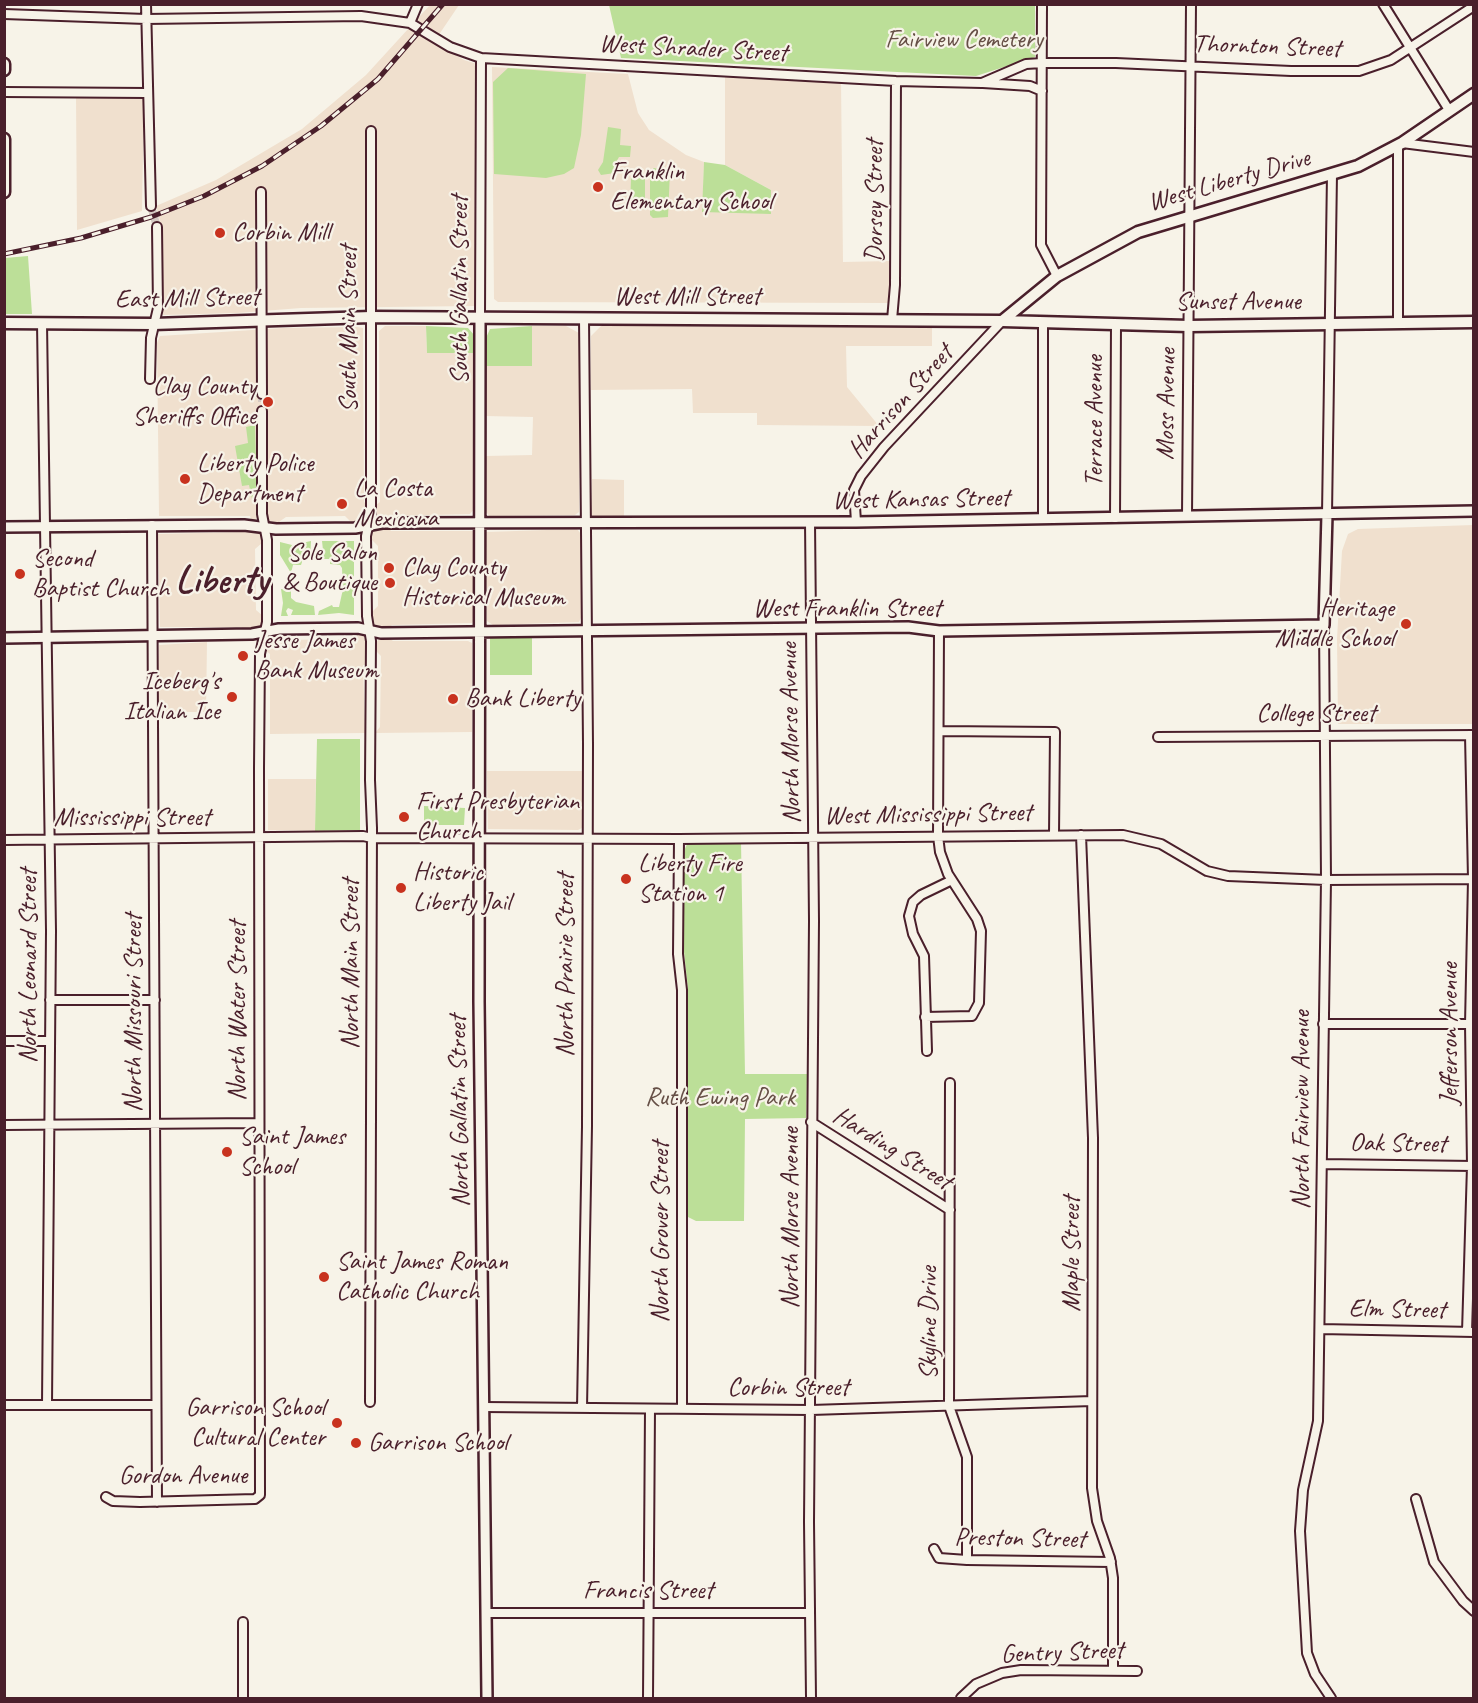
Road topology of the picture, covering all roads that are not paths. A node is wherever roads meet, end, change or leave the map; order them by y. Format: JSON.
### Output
{"nodes":[{"id":1,"x":146,"y":4,"type":"edge"},
{"id":2,"x":418,"y":4,"type":"edge"},
{"id":3,"x":1042,"y":4,"type":"edge"},
{"id":4,"x":1191,"y":4,"type":"edge"},
{"id":5,"x":1383,"y":4,"type":"edge"},
{"id":6,"x":1473,"y":6,"type":"edge"},
{"id":7,"x":4,"y":14,"type":"edge"},
{"id":8,"x":146,"y":19,"type":"junction"},
{"id":9,"x":410,"y":23,"type":"junction"},
{"id":10,"x":1409,"y":48,"type":"junction"},
{"id":11,"x":481,"y":58,"type":"junction"},
{"id":12,"x":1042,"y":63,"type":"junction"},
{"id":13,"x":4,"y":64,"type":"edge"},
{"id":14,"x":1191,"y":66,"type":"junction"},
{"id":15,"x":4,"y":70,"type":"edge"},
{"id":16,"x":896,"y":81,"type":"junction"},
{"id":17,"x":982,"y":83,"type":"junction"},
{"id":18,"x":1042,"y":90,"type":"junction"},
{"id":19,"x":4,"y":92,"type":"edge"},
{"id":20,"x":147,"y":93,"type":"junction"},
{"id":21,"x":1473,"y":94,"type":"edge"},
{"id":22,"x":1449,"y":110,"type":"junction"},
{"id":23,"x":371,"y":131,"type":"dead end"},
{"id":24,"x":4,"y":139,"type":"edge"},
{"id":25,"x":1400,"y":144,"type":"junction"},
{"id":26,"x":1473,"y":152,"type":"edge"},
{"id":27,"x":1332,"y":174,"type":"junction"},
{"id":28,"x":4,"y":192,"type":"edge"},
{"id":29,"x":261,"y":192,"type":"dead end"},
{"id":30,"x":151,"y":206,"type":"tunnel mouth"},
{"id":31,"x":1191,"y":216,"type":"junction"},
{"id":32,"x":157,"y":227,"type":"tunnel mouth"},
{"id":33,"x":1058,"y":276,"type":"junction"},
{"id":34,"x":371,"y":317,"type":"junction"},
{"id":35,"x":480,"y":318,"type":"junction"},
{"id":36,"x":584,"y":318,"type":"junction"},
{"id":37,"x":892,"y":320,"type":"junction"},
{"id":38,"x":261,"y":321,"type":"junction"},
{"id":39,"x":1002,"y":321,"type":"junction"},
{"id":40,"x":1042,"y":322,"type":"junction"},
{"id":41,"x":1473,"y":322,"type":"edge"},
{"id":42,"x":4,"y":323,"type":"edge"},
{"id":43,"x":42,"y":323,"type":"junction"},
{"id":44,"x":153,"y":324,"type":"junction"},
{"id":45,"x":1116,"y":324,"type":"junction"},
{"id":46,"x":1330,"y":324,"type":"junction"},
{"id":47,"x":1398,"y":324,"type":"junction"},
{"id":48,"x":1189,"y":326,"type":"junction"},
{"id":49,"x":150,"y":379,"type":"dead end"},
{"id":50,"x":262,"y":394,"type":"tunnel mouth"},
{"id":51,"x":262,"y":411,"type":"tunnel mouth"},
{"id":52,"x":1473,"y":511,"type":"edge"},
{"id":53,"x":1327,"y":514,"type":"junction"},
{"id":54,"x":1187,"y":516,"type":"junction"},
{"id":55,"x":1115,"y":518,"type":"junction"},
{"id":56,"x":1043,"y":519,"type":"junction"},
{"id":57,"x":585,"y":522,"type":"junction"},
{"id":58,"x":810,"y":522,"type":"junction"},
{"id":59,"x":856,"y":522,"type":"junction"},
{"id":60,"x":480,"y":523,"type":"junction"},
{"id":61,"x":152,"y":525,"type":"junction"},
{"id":62,"x":46,"y":526,"type":"junction"},
{"id":63,"x":370,"y":526,"type":"junction"},
{"id":64,"x":4,"y":527,"type":"edge"},
{"id":65,"x":263,"y":527,"type":"junction"},
{"id":66,"x":1324,"y":625,"type":"junction"},
{"id":67,"x":811,"y":629,"type":"junction"},
{"id":68,"x":587,"y":631,"type":"junction"},
{"id":69,"x":939,"y":631,"type":"junction"},
{"id":70,"x":263,"y":632,"type":"junction"},
{"id":71,"x":370,"y":632,"type":"junction"},
{"id":72,"x":480,"y":632,"type":"junction"},
{"id":73,"x":153,"y":636,"type":"junction"},
{"id":74,"x":48,"y":638,"type":"junction"},
{"id":75,"x":4,"y":639,"type":"edge"},
{"id":76,"x":939,"y":731,"type":"junction"},
{"id":77,"x":1472,"y":735,"type":"edge"},
{"id":78,"x":1326,"y":736,"type":"junction"},
{"id":79,"x":1158,"y":737,"type":"dead end"},
{"id":80,"x":1054,"y":835,"type":"junction"},
{"id":81,"x":1081,"y":835,"type":"junction"},
{"id":82,"x":938,"y":836,"type":"junction"},
{"id":83,"x":813,"y":837,"type":"junction"},
{"id":84,"x":155,"y":838,"type":"junction"},
{"id":85,"x":259,"y":838,"type":"junction"},
{"id":86,"x":372,"y":838,"type":"junction"},
{"id":87,"x":480,"y":838,"type":"junction"},
{"id":88,"x":588,"y":839,"type":"junction"},
{"id":89,"x":679,"y":839,"type":"junction"},
{"id":90,"x":4,"y":840,"type":"edge"},
{"id":91,"x":50,"y":840,"type":"junction"},
{"id":92,"x":1473,"y":879,"type":"edge"},
{"id":93,"x":952,"y":880,"type":"junction"},
{"id":94,"x":1326,"y":880,"type":"junction"},
{"id":95,"x":50,"y":1000,"type":"junction"},
{"id":96,"x":155,"y":1000,"type":"junction"},
{"id":97,"x":925,"y":1017,"type":"junction"},
{"id":98,"x":1323,"y":1024,"type":"junction"},
{"id":99,"x":1472,"y":1024,"type":"edge"},
{"id":100,"x":4,"y":1041,"type":"edge"},
{"id":101,"x":50,"y":1041,"type":"junction"},
{"id":102,"x":927,"y":1051,"type":"dead end"},
{"id":103,"x":950,"y":1083,"type":"dead end"},
{"id":104,"x":811,"y":1122,"type":"junction"},
{"id":105,"x":259,"y":1123,"type":"junction"},
{"id":106,"x":155,"y":1124,"type":"junction"},
{"id":107,"x":4,"y":1125,"type":"edge"},
{"id":108,"x":49,"y":1125,"type":"junction"},
{"id":109,"x":1322,"y":1164,"type":"junction"},
{"id":110,"x":1473,"y":1166,"type":"edge"},
{"id":111,"x":950,"y":1210,"type":"junction"},
{"id":112,"x":1320,"y":1329,"type":"junction"},
{"id":113,"x":1470,"y":1332,"type":"edge"},
{"id":114,"x":1092,"y":1401,"type":"junction"},
{"id":115,"x":370,"y":1402,"type":"dead end"},
{"id":116,"x":47,"y":1405,"type":"junction"},
{"id":117,"x":156,"y":1405,"type":"junction"},
{"id":118,"x":4,"y":1406,"type":"edge"},
{"id":119,"x":949,"y":1406,"type":"junction"},
{"id":120,"x":484,"y":1407,"type":"junction"},
{"id":121,"x":582,"y":1408,"type":"junction"},
{"id":122,"x":650,"y":1408,"type":"junction"},
{"id":123,"x":682,"y":1409,"type":"junction"},
{"id":124,"x":811,"y":1410,"type":"junction"},
{"id":125,"x":106,"y":1497,"type":"dead end"},
{"id":126,"x":259,"y":1497,"type":"joint"},
{"id":127,"x":1416,"y":1499,"type":"dead end"},
{"id":128,"x":157,"y":1502,"type":"junction"},
{"id":129,"x":934,"y":1549,"type":"dead end"},
{"id":130,"x":968,"y":1560,"type":"junction"},
{"id":131,"x":1111,"y":1562,"type":"junction"},
{"id":132,"x":1473,"y":1611,"type":"edge"},
{"id":133,"x":648,"y":1612,"type":"junction"},
{"id":134,"x":487,"y":1613,"type":"junction"},
{"id":135,"x":810,"y":1613,"type":"junction"},
{"id":136,"x":243,"y":1622,"type":"dead end"},
{"id":137,"x":1113,"y":1671,"type":"junction"},
{"id":138,"x":1137,"y":1671,"type":"dead end"},
{"id":139,"x":243,"y":1698,"type":"edge"},
{"id":140,"x":488,"y":1698,"type":"edge"},
{"id":141,"x":648,"y":1698,"type":"edge"},
{"id":142,"x":811,"y":1698,"type":"edge"},
{"id":143,"x":961,"y":1698,"type":"edge"},
{"id":144,"x":1331,"y":1698,"type":"edge"}],
"edges":[{"from":1,"to":8,"type":"street"},
{"from":2,"to":9,"type":"street"},
{"from":3,"to":12,"type":"street"},
{"from":4,"to":14,"type":"street","name":"Moss Avenue"},
{"from":5,"to":10,"type":"street"},
{"from":6,"to":10,"type":"street","name":"Thornton Street"},
{"from":7,"to":8,"type":"street"},
{"from":8,"to":9,"type":"street"},
{"from":8,"to":20,"type":"street"},
{"from":9,"to":11,"type":"street","name":"West Shrader Street"},
{"from":10,"to":14,"type":"street","name":"Thornton Street"},
{"from":10,"to":22,"type":"street"},
{"from":11,"to":16,"type":"street","name":"West Shrader Street"},
{"from":11,"to":35,"type":"street","name":"South Gallatin Street"},
{"from":12,"to":14,"type":"street","name":"Thornton Street"},
{"from":12,"to":17,"type":"street","name":"West Shrader Street"},
{"from":12,"to":18,"type":"street"},
{"from":13,"to":15,"type":"main road"},
{"from":14,"to":31,"type":"street","name":"Moss Avenue"},
{"from":16,"to":17,"type":"street","name":"West Shrader Street"},
{"from":16,"to":37,"type":"street","name":"Dorsey Street"},
{"from":17,"to":18,"type":"street","name":"West Shrader Street"},
{"from":18,"to":33,"type":"street"},
{"from":19,"to":20,"type":"street"},
{"from":20,"to":30,"type":"street"},
{"from":21,"to":22,"type":"main road","name":"West Liberty Drive"},
{"from":22,"to":25,"type":"main road","name":"West Liberty Drive"},
{"from":23,"to":34,"type":"street","name":"South Main Street"},
{"from":24,"to":28,"type":"main road"},
{"from":25,"to":26,"type":"street"},
{"from":25,"to":27,"type":"main road","name":"West Liberty Drive"},
{"from":25,"to":47,"type":"street"},
{"from":27,"to":31,"type":"main road","name":"West Liberty Drive"},
{"from":27,"to":46,"type":"street"},
{"from":29,"to":38,"type":"street"},
{"from":31,"to":33,"type":"main road","name":"West Liberty Drive"},
{"from":31,"to":48,"type":"street","name":"Moss Avenue"},
{"from":32,"to":44,"type":"street"},
{"from":33,"to":39,"type":"main road","name":"West Liberty Drive"},
{"from":34,"to":35,"type":"main road","name":"West Mill Street"},
{"from":34,"to":38,"type":"main road","name":"East Mill Street"},
{"from":34,"to":63,"type":"street","name":"South Main Street"},
{"from":35,"to":36,"type":"main road","name":"West Mill Street"},
{"from":35,"to":60,"type":"street","name":"South Gallatin Street"},
{"from":36,"to":37,"type":"main road","name":"West Mill Street"},
{"from":36,"to":57,"type":"street","name":"North Prairie Street"},
{"from":37,"to":39,"type":"main road","name":"West Mill Street"},
{"from":38,"to":44,"type":"main road","name":"East Mill Street"},
{"from":38,"to":50,"type":"street"},
{"from":39,"to":40,"type":"main road","name":"Sunset Avenue"},
{"from":39,"to":59,"type":"street","name":"Harrison Street"},
{"from":40,"to":45,"type":"main road","name":"Sunset Avenue"},
{"from":40,"to":56,"type":"street"},
{"from":41,"to":47,"type":"main road","name":"Sunset Avenue"},
{"from":42,"to":43,"type":"main road","name":"East Mill Street"},
{"from":43,"to":44,"type":"main road","name":"East Mill Street"},
{"from":43,"to":62,"type":"street","name":"North Leonard Street"},
{"from":44,"to":49,"type":"street"},
{"from":45,"to":48,"type":"main road","name":"Sunset Avenue"},
{"from":45,"to":55,"type":"street","name":"Terrace Avenue"},
{"from":46,"to":47,"type":"main road","name":"Sunset Avenue"},
{"from":46,"to":48,"type":"main road","name":"Sunset Avenue"},
{"from":46,"to":53,"type":"street"},
{"from":48,"to":54,"type":"street","name":"Moss Avenue"},
{"from":51,"to":65,"type":"street","name":"North Water Street"},
{"from":52,"to":53,"type":"street","name":"West Kansas Street"},
{"from":53,"to":54,"type":"street","name":"West Kansas Street"},
{"from":53,"to":66,"type":"street","name":"North Fairview Avenue"},
{"from":54,"to":55,"type":"street","name":"West Kansas Street"},
{"from":55,"to":56,"type":"street","name":"West Kansas Street"},
{"from":56,"to":59,"type":"street","name":"West Kansas Street"},
{"from":57,"to":58,"type":"street","name":"West Kansas Street"},
{"from":57,"to":60,"type":"street","name":"West Kansas Street"},
{"from":57,"to":68,"type":"street","name":"North Prairie Street"},
{"from":58,"to":59,"type":"street","name":"West Kansas Street"},
{"from":58,"to":67,"type":"street","name":"North Morse Avenue"},
{"from":60,"to":63,"type":"street","name":"West Kansas Street"},
{"from":60,"to":72,"type":"street","name":"North Gallatin Street"},
{"from":61,"to":62,"type":"street","name":"West Kansas Street"},
{"from":61,"to":65,"type":"street","name":"West Kansas Street"},
{"from":61,"to":73,"type":"street","name":"North Missouri Street"},
{"from":62,"to":64,"type":"street","name":"West Kansas Street"},
{"from":62,"to":74,"type":"street","name":"North Leonard Street"},
{"from":63,"to":65,"type":"street","name":"West Kansas Street"},
{"from":63,"to":71,"type":"street","name":"North Main Street"},
{"from":65,"to":70,"type":"street","name":"North Water Street"},
{"from":66,"to":69,"type":"street","name":"West Franklin Street"},
{"from":66,"to":78,"type":"street","name":"North Fairview Avenue"},
{"from":67,"to":68,"type":"street","name":"West Franklin Street"},
{"from":67,"to":69,"type":"street","name":"West Franklin Street"},
{"from":67,"to":83,"type":"street","name":"North Morse Avenue"},
{"from":68,"to":72,"type":"street","name":"West Franklin Street"},
{"from":68,"to":88,"type":"street","name":"North Prairie Street"},
{"from":69,"to":76,"type":"street"},
{"from":70,"to":71,"type":"street","name":"West Franklin Street"},
{"from":70,"to":73,"type":"street","name":"West Franklin Street"},
{"from":70,"to":85,"type":"street","name":"North Water Street"},
{"from":71,"to":72,"type":"street","name":"West Franklin Street"},
{"from":71,"to":86,"type":"street","name":"North Main Street"},
{"from":72,"to":87,"type":"street","name":"North Gallatin Street"},
{"from":73,"to":74,"type":"street","name":"West Franklin Street"},
{"from":73,"to":84,"type":"street","name":"North Missouri Street"},
{"from":74,"to":75,"type":"street","name":"West Franklin Street"},
{"from":74,"to":91,"type":"street","name":"North Leonard Street"},
{"from":76,"to":80,"type":"street"},
{"from":76,"to":82,"type":"street"},
{"from":77,"to":78,"type":"street","name":"College Street"},
{"from":77,"to":92,"type":"street","name":"Jefferson Avenue"},
{"from":78,"to":79,"type":"street","name":"College Street"},
{"from":78,"to":94,"type":"street","name":"North Fairview Avenue"},
{"from":80,"to":81,"type":"street","name":"West Mississippi Street"},
{"from":80,"to":82,"type":"street","name":"West Mississippi Street"},
{"from":81,"to":94,"type":"street","name":"West Mississippi Street"},
{"from":81,"to":114,"type":"street","name":"Maple Street"},
{"from":82,"to":83,"type":"street","name":"West Mississippi Street"},
{"from":82,"to":93,"type":"street"},
{"from":83,"to":89,"type":"street","name":"West Mississippi Street"},
{"from":83,"to":104,"type":"street","name":"North Morse Avenue"},
{"from":84,"to":85,"type":"street","name":"Mississippi Street"},
{"from":84,"to":91,"type":"street","name":"Mississippi Street"},
{"from":84,"to":96,"type":"street","name":"North Missouri Street"},
{"from":85,"to":86,"type":"street","name":"Mississippi Street"},
{"from":85,"to":105,"type":"street","name":"North Water Street"},
{"from":86,"to":87,"type":"street","name":"West Mississippi Street"},
{"from":86,"to":115,"type":"street","name":"North Main Street"},
{"from":87,"to":88,"type":"street","name":"West Mississippi Street"},
{"from":87,"to":120,"type":"street","name":"North Gallatin Street"},
{"from":88,"to":89,"type":"street","name":"West Mississippi Street"},
{"from":88,"to":121,"type":"street","name":"North Prairie Street"},
{"from":89,"to":123,"type":"street","name":"North Grover Street"},
{"from":90,"to":91,"type":"street","name":"Mississippi Street"},
{"from":91,"to":95,"type":"street","name":"North Leonard Street"},
{"from":92,"to":94,"type":"street","name":"West Mississippi Street"},
{"from":92,"to":99,"type":"street","name":"Jefferson Avenue"},
{"from":93,"to":97,"type":"street"},
{"from":93,"to":97,"type":"street"},
{"from":94,"to":98,"type":"street","name":"North Fairview Avenue"},
{"from":95,"to":96,"type":"street"},
{"from":95,"to":101,"type":"street","name":"North Leonard Street"},
{"from":96,"to":106,"type":"street","name":"North Missouri Street"},
{"from":97,"to":102,"type":"street"},
{"from":98,"to":99,"type":"street"},
{"from":98,"to":109,"type":"street","name":"North Fairview Avenue"},
{"from":99,"to":110,"type":"street","name":"Jefferson Avenue"},
{"from":100,"to":101,"type":"street"},
{"from":101,"to":108,"type":"street","name":"North Leonard Street"},
{"from":103,"to":111,"type":"street","name":"Skyline Drive"},
{"from":104,"to":111,"type":"street","name":"Harding Street"},
{"from":104,"to":124,"type":"street","name":"North Morse Avenue"},
{"from":105,"to":106,"type":"street"},
{"from":105,"to":126,"type":"street","name":"North Water Street"},
{"from":106,"to":108,"type":"street"},
{"from":106,"to":117,"type":"street","name":"North Missouri Street"},
{"from":107,"to":108,"type":"street"},
{"from":108,"to":116,"type":"street","name":"North Leonard Street"},
{"from":109,"to":110,"type":"street","name":"Oak Street"},
{"from":109,"to":112,"type":"street","name":"North Fairview Avenue"},
{"from":110,"to":113,"type":"street","name":"Jefferson Avenue"},
{"from":111,"to":119,"type":"street","name":"Skyline Drive"},
{"from":112,"to":113,"type":"street","name":"Elm Street"},
{"from":112,"to":144,"type":"street","name":"North Fairview Avenue"},
{"from":114,"to":119,"type":"street","name":"Corbin Street"},
{"from":114,"to":131,"type":"street","name":"Maple Street"},
{"from":116,"to":117,"type":"street"},
{"from":116,"to":118,"type":"street"},
{"from":117,"to":128,"type":"street","name":"North Missouri Street"},
{"from":119,"to":124,"type":"street","name":"Corbin Street"},
{"from":119,"to":130,"type":"street","name":"Skyline Drive"},
{"from":120,"to":121,"type":"street","name":"Corbin Street"},
{"from":120,"to":134,"type":"street","name":"North Gallatin Street"},
{"from":121,"to":122,"type":"street","name":"Corbin Street"},
{"from":122,"to":123,"type":"street","name":"Corbin Street"},
{"from":122,"to":133,"type":"street"},
{"from":123,"to":124,"type":"street","name":"Corbin Street"},
{"from":124,"to":135,"type":"street","name":"North Morse Avenue"},
{"from":125,"to":128,"type":"street","name":"Gordon Avenue"},
{"from":126,"to":128,"type":"street","name":"Gordon Avenue"},
{"from":127,"to":132,"type":"street"},
{"from":129,"to":130,"type":"street","name":"Preston Street"},
{"from":130,"to":131,"type":"street","name":"Preston Street"},
{"from":131,"to":137,"type":"street","name":"Maple Street"},
{"from":133,"to":134,"type":"street","name":"Francis Street"},
{"from":133,"to":135,"type":"street","name":"Francis Street"},
{"from":133,"to":141,"type":"street"},
{"from":134,"to":140,"type":"street","name":"North Gallatin Street"},
{"from":135,"to":142,"type":"street","name":"North Morse Avenue"},
{"from":136,"to":139,"type":"street"},
{"from":137,"to":138,"type":"street","name":"Gentry Street"},
{"from":137,"to":143,"type":"street","name":"Gentry Street"}]}
